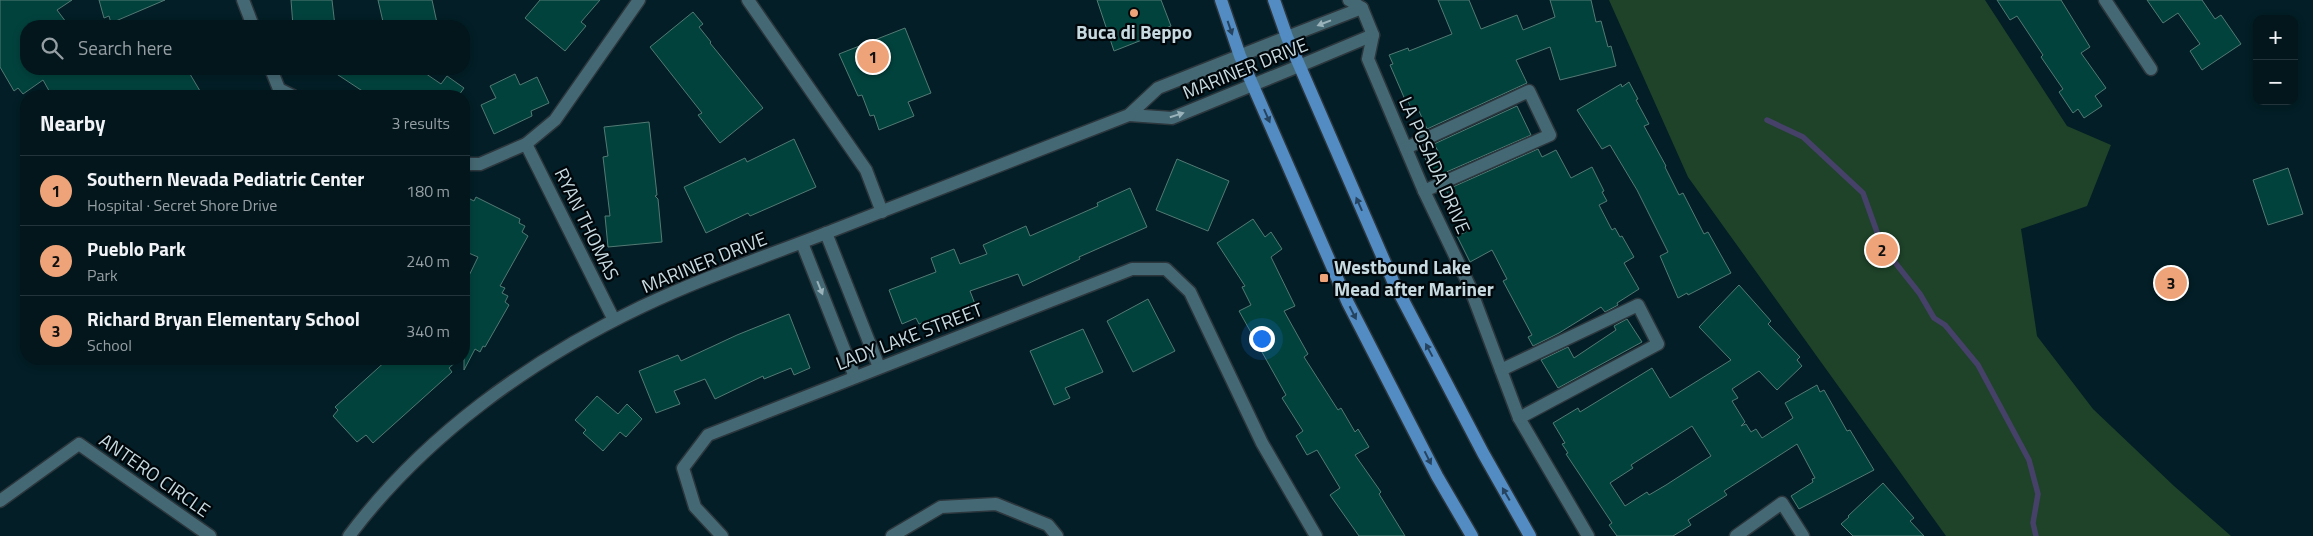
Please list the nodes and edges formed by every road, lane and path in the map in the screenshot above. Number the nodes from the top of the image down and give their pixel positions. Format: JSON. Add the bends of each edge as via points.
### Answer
{"nodes":[{"id":1,"x":242,"y":0,"type":"edge"},
{"id":2,"x":639,"y":0,"type":"edge"},
{"id":3,"x":748,"y":0,"type":"edge"},
{"id":4,"x":1222,"y":0,"type":"edge"},
{"id":5,"x":1274,"y":0,"type":"edge"},
{"id":6,"x":1349,"y":0,"type":"edge"},
{"id":7,"x":2105,"y":0,"type":"edge"},
{"id":8,"x":1362,"y":8,"type":"junction"},
{"id":9,"x":250,"y":20,"type":"edge"},
{"id":10,"x":1373,"y":35,"type":"junction"},
{"id":11,"x":1287,"y":38,"type":"junction"},
{"id":12,"x":1240,"y":56,"type":"junction"},
{"id":13,"x":1299,"y":66,"type":"junction"},
{"id":14,"x":2151,"y":69,"type":"dead end"},
{"id":15,"x":273,"y":75,"type":"edge"},
{"id":16,"x":1253,"y":85,"type":"junction"},
{"id":17,"x":281,"y":90,"type":"edge"},
{"id":18,"x":1129,"y":115,"type":"junction"},
{"id":19,"x":526,"y":144,"type":"junction"},
{"id":20,"x":1406,"y":148,"type":"junction"},
{"id":21,"x":470,"y":164,"type":"edge"},
{"id":22,"x":1424,"y":191,"type":"junction"},
{"id":23,"x":882,"y":212,"type":"junction"},
{"id":24,"x":826,"y":233,"type":"junction"},
{"id":25,"x":802,"y":243,"type":"junction"},
{"id":26,"x":614,"y":320,"type":"junction"},
{"id":27,"x":880,"y":367,"type":"junction"},
{"id":28,"x":1501,"y":370,"type":"junction"},
{"id":29,"x":856,"y":377,"type":"junction"},
{"id":30,"x":1519,"y":418,"type":"junction"},
{"id":31,"x":0,"y":501,"type":"edge"},
{"id":32,"x":210,"y":536,"type":"edge"},
{"id":33,"x":349,"y":536,"type":"edge"},
{"id":34,"x":722,"y":536,"type":"edge"},
{"id":35,"x":892,"y":536,"type":"edge"},
{"id":36,"x":1057,"y":536,"type":"edge"},
{"id":37,"x":1316,"y":536,"type":"edge"},
{"id":38,"x":1472,"y":536,"type":"edge"},
{"id":39,"x":1530,"y":536,"type":"edge"},
{"id":40,"x":1588,"y":536,"type":"edge"},
{"id":41,"x":1736,"y":536,"type":"edge"},
{"id":42,"x":1803,"y":536,"type":"edge"}],
"edges":[{"from":1,"to":9,"type":"street"},
{"from":2,"to":19,"type":"street","via":[[556,120]]},
{"from":3,"to":23,"type":"street","via":[[866,170]]},
{"from":4,"to":12,"type":"main road","one_way":true},
{"from":5,"to":11,"type":"main road"},
{"from":6,"to":8,"type":"street"},
{"from":7,"to":14,"type":"street"},
{"from":8,"to":10,"type":"street"},
{"from":8,"to":11,"type":"street","name":"MARINER DRIVE","one_way":true},
{"from":10,"to":13,"type":"street","name":"MARINER DRIVE"},
{"from":10,"to":20,"type":"street","name":"LA POSADA DRIVE","via":[[1368,60]]},
{"from":11,"to":12,"type":"street","name":"MARINER DRIVE"},
{"from":11,"to":13,"type":"main road"},
{"from":12,"to":16,"type":"main road"},
{"from":12,"to":18,"type":"street","name":"MARINER DRIVE","via":[[1158,88]]},
{"from":13,"to":16,"type":"street","name":"MARINER DRIVE"},
{"from":39,"to":13,"type":"main road","one_way":true,"via":[[1393,281]]},
{"from":15,"to":17,"type":"street"},
{"from":18,"to":16,"type":"street","name":"MARINER DRIVE","one_way":true,"via":[[1172,118]]},
{"from":16,"to":38,"type":"main road","one_way":true,"via":[[1348,303],[1437,476]]},
{"from":18,"to":23,"type":"street","name":"MARINER DRIVE"},
{"from":19,"to":21,"type":"street","via":[[480,164]]},
{"from":19,"to":26,"type":"street","name":"RYAN THOMAS"},
{"from":20,"to":22,"type":"street","name":"LA POSADA DRIVE"},
{"from":20,"to":22,"type":"street","via":[[1529,92],[1550,135]]},
{"from":22,"to":28,"type":"street","name":"LA POSADA DRIVE","via":[[1469,285]]},
{"from":23,"to":24,"type":"street","name":"MARINER DRIVE"},
{"from":24,"to":25,"type":"street","name":"MARINER DRIVE"},
{"from":24,"to":27,"type":"street"},
{"from":25,"to":26,"type":"street","name":"MARINER DRIVE","via":[[690,286]]},
{"from":25,"to":29,"type":"street","one_way":true},
{"from":26,"to":33,"type":"street","name":"MARINER DRIVE","via":[[532,367],[475,410],[421,457]]},
{"from":27,"to":29,"type":"street","name":"LADY LAKE STREET"},
{"from":27,"to":37,"type":"street","name":"LADY LAKE STREET","via":[[1132,269],[1166,269],[1190,292],[1262,443]]},
{"from":28,"to":30,"type":"street","name":"LA POSADA DRIVE"},
{"from":28,"to":30,"type":"street","via":[[1638,304],[1658,344]]},
{"from":29,"to":34,"type":"street","name":"LADY LAKE STREET","via":[[708,435],[682,468],[695,507]]},
{"from":30,"to":40,"type":"street","name":"LA POSADA DRIVE"},
{"from":31,"to":32,"type":"street","name":"ANTERO CIRCLE","via":[[78,444]]},
{"from":35,"to":36,"type":"street","via":[[941,508],[996,504],[1048,525]]},
{"from":41,"to":42,"type":"street","via":[[1782,503]]}]}
